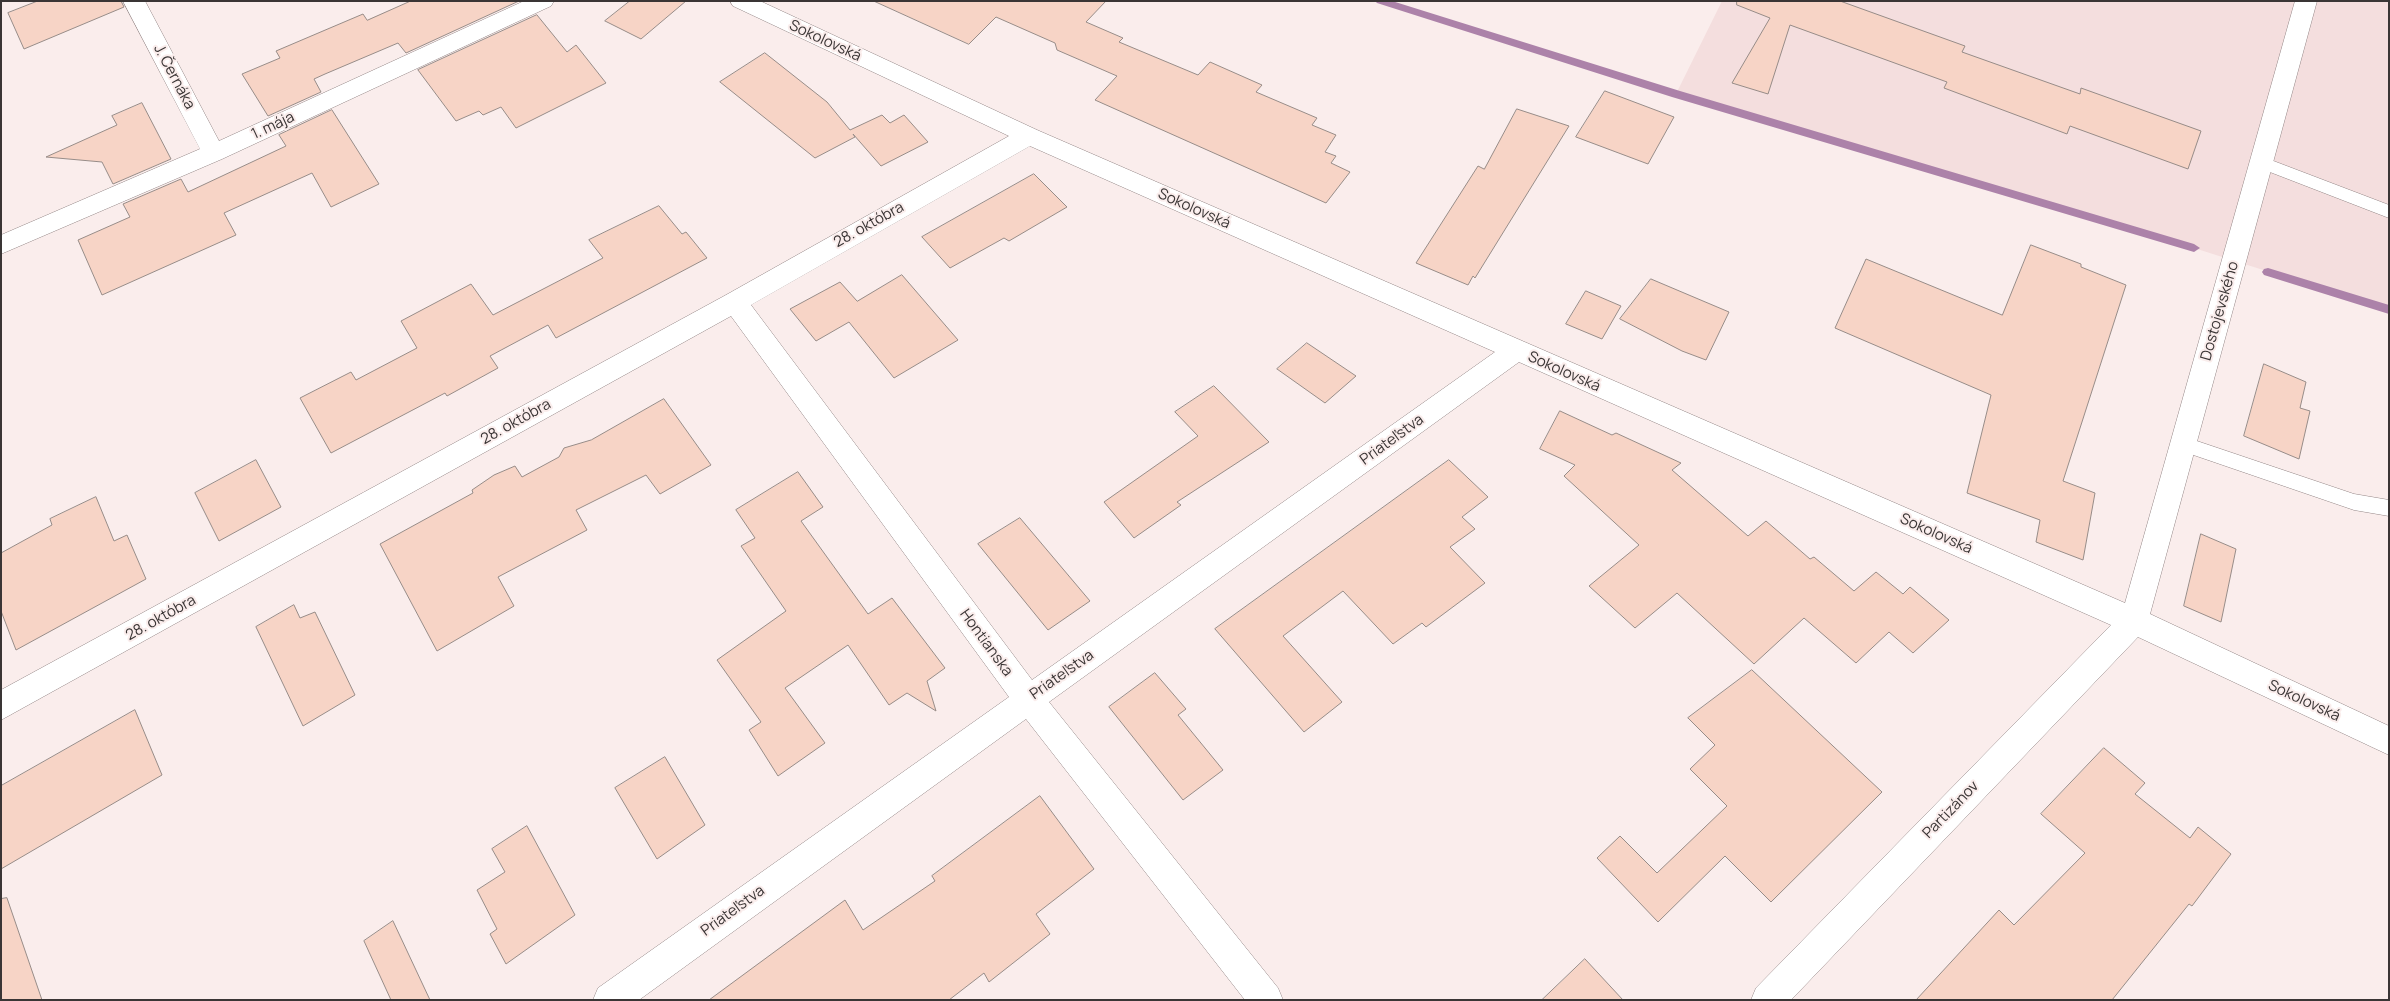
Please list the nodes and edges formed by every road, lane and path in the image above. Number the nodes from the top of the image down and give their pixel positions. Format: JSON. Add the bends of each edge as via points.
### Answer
{"nodes":[{"id":1,"x":134,"y":1,"type":"edge"},
{"id":2,"x":543,"y":1,"type":"edge"},
{"id":3,"x":741,"y":1,"type":"edge"},
{"id":4,"x":2306,"y":1,"type":"edge"},
{"id":5,"x":1029,"y":136,"type":"junction"},
{"id":6,"x":214,"y":153,"type":"junction"},
{"id":7,"x":2263,"y":163,"type":"junction"},
{"id":8,"x":2389,"y":212,"type":"edge"},
{"id":9,"x":1,"y":245,"type":"edge"},
{"id":10,"x":734,"y":302,"type":"junction"},
{"id":11,"x":1515,"y":350,"type":"junction"},
{"id":12,"x":2182,"y":444,"type":"junction"},
{"id":13,"x":2389,"y":508,"type":"edge"},
{"id":14,"x":2134,"y":621,"type":"junction"},
{"id":15,"x":1028,"y":699,"type":"junction"},
{"id":16,"x":1,"y":706,"type":"edge"},
{"id":17,"x":2389,"y":741,"type":"edge"},
{"id":18,"x":610,"y":1000,"type":"edge"},
{"id":19,"x":1266,"y":1000,"type":"edge"},
{"id":20,"x":1768,"y":1000,"type":"edge"}],
"edges":[{"from":1,"to":6,"type":"street","name":"J. Černáka"},
{"from":2,"to":6,"type":"street","name":"1. mája"},
{"from":3,"to":5,"type":"street","name":"Sokolovská"},
{"from":4,"to":7,"type":"street","name":"Dostojevského"},
{"from":5,"to":10,"type":"street","name":"28. októbra"},
{"from":5,"to":11,"type":"street","name":"Sokolovská"},
{"from":6,"to":9,"type":"street","name":"1. mája"},
{"from":7,"to":8,"type":"lane"},
{"from":7,"to":12,"type":"street","name":"Dostojevského"},
{"from":10,"to":15,"type":"street","name":"Hontianska"},
{"from":10,"to":16,"type":"street","name":"28. októbra"},
{"from":11,"to":14,"type":"street","name":"Sokolovská"},
{"from":11,"to":15,"type":"street","name":"Priateľstva"},
{"from":12,"to":13,"type":"lane","via":[[2354,502]]},
{"from":12,"to":14,"type":"street","name":"Dostojevského"},
{"from":14,"to":17,"type":"street","name":"Sokolovská"},
{"from":14,"to":20,"type":"street","name":"Partizánov"},
{"from":15,"to":18,"type":"street","name":"Priateľstva"},
{"from":15,"to":19,"type":"street","name":"Hontianska"}]}
